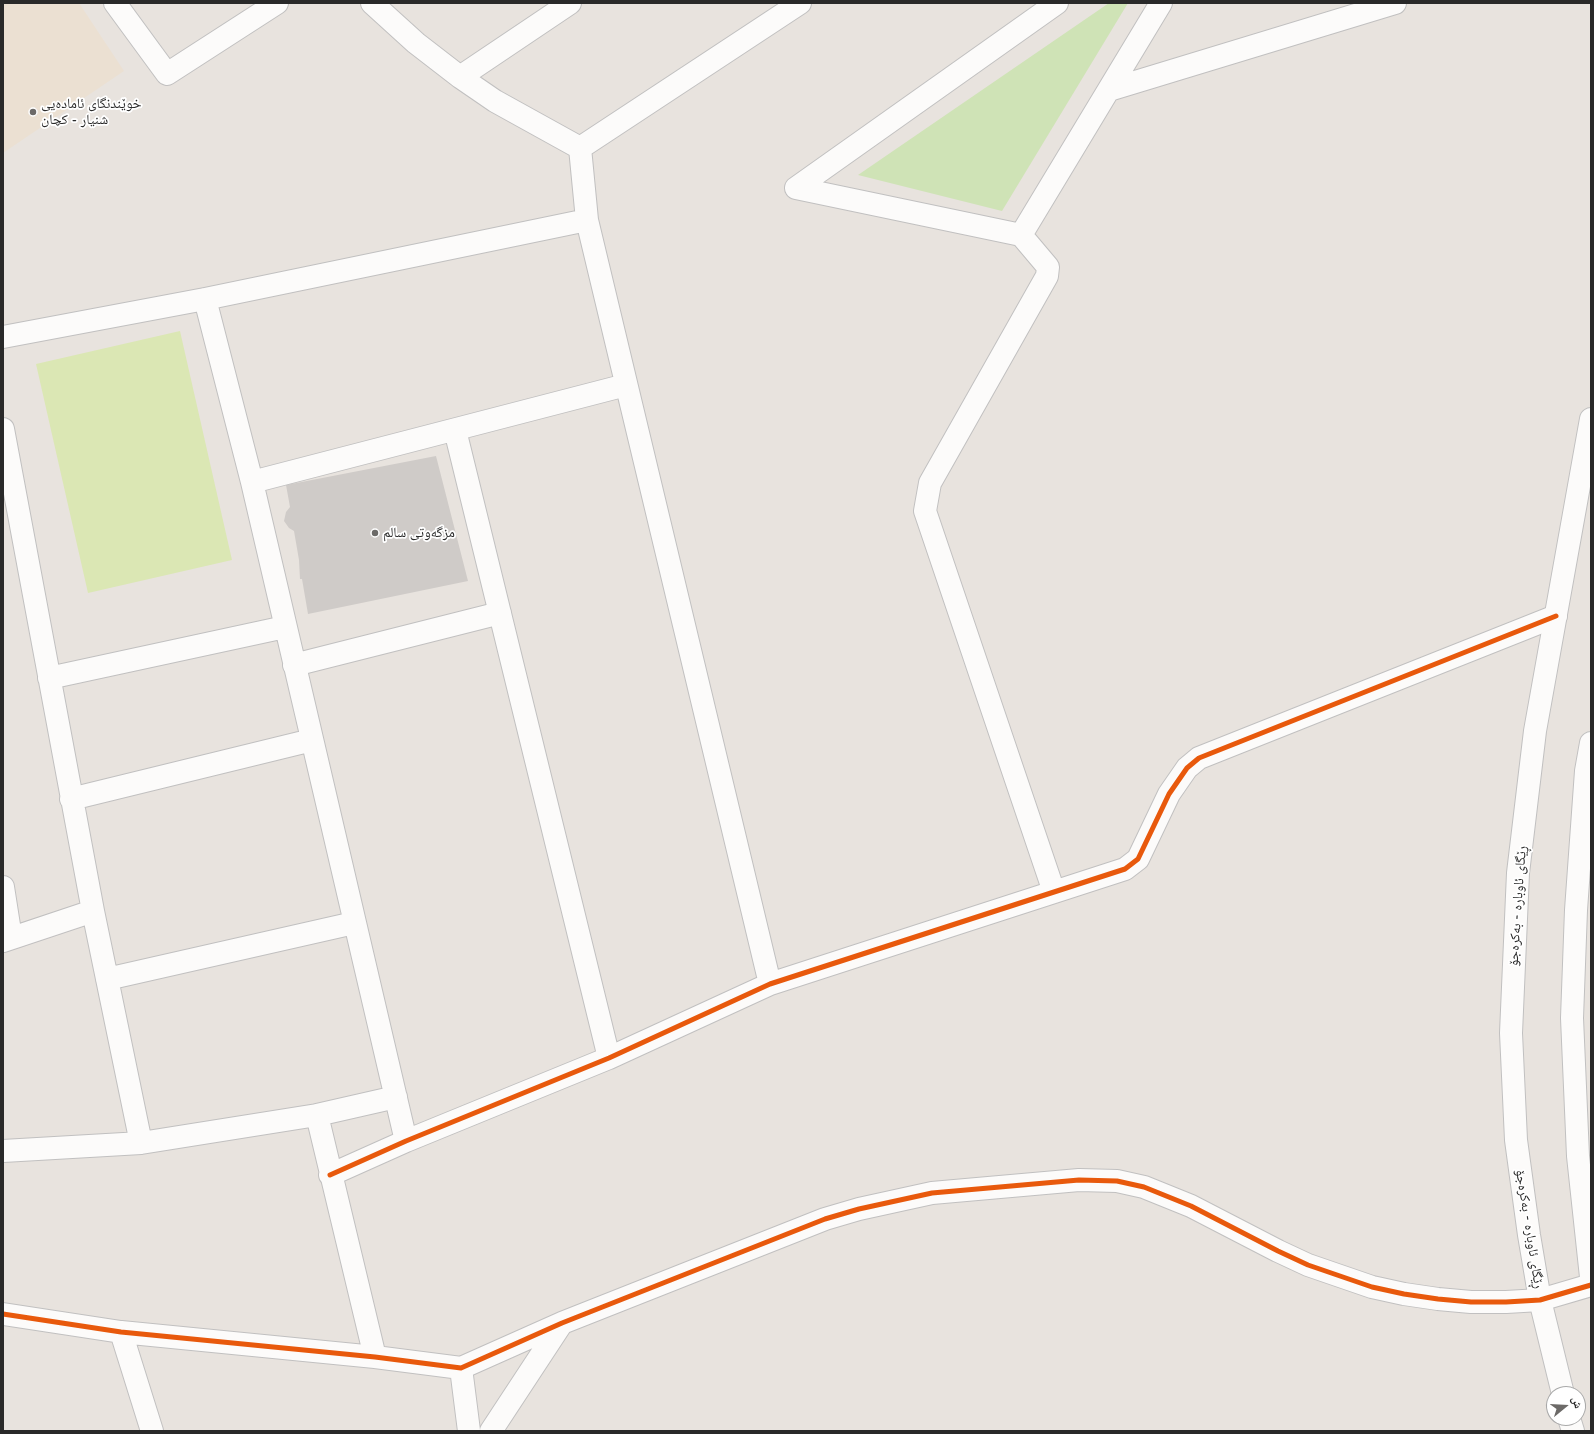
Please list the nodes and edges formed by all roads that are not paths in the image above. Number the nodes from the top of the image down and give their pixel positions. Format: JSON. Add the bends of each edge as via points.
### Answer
{"nodes":[{"id":1,"x":115,"y":3,"type":"edge"},
{"id":2,"x":277,"y":3,"type":"edge"},
{"id":3,"x":372,"y":3,"type":"edge"},
{"id":4,"x":570,"y":3,"type":"edge"},
{"id":5,"x":800,"y":3,"type":"edge"},
{"id":6,"x":1057,"y":3,"type":"edge"},
{"id":7,"x":1161,"y":3,"type":"edge"},
{"id":8,"x":1394,"y":3,"type":"edge"},
{"id":9,"x":460,"y":77,"type":"junction"},
{"id":10,"x":1109,"y":90,"type":"junction"},
{"id":11,"x":580,"y":148,"type":"junction"},
{"id":12,"x":587,"y":220,"type":"junction"},
{"id":13,"x":1020,"y":235,"type":"junction"},
{"id":14,"x":205,"y":299,"type":"junction"},
{"id":15,"x":3,"y":337,"type":"edge"},
{"id":16,"x":626,"y":385,"type":"junction"},
{"id":17,"x":1591,"y":419,"type":"edge"},
{"id":18,"x":3,"y":429,"type":"edge"},
{"id":19,"x":455,"y":430,"type":"junction"},
{"id":20,"x":252,"y":482,"type":"junction"},
{"id":21,"x":500,"y":613,"type":"junction"},
{"id":22,"x":1556,"y":616,"type":"junction"},
{"id":23,"x":285,"y":626,"type":"junction"},
{"id":24,"x":294,"y":664,"type":"junction"},
{"id":25,"x":49,"y":678,"type":"junction"},
{"id":26,"x":312,"y":740,"type":"junction"},
{"id":27,"x":1591,"y":743,"type":"edge"},
{"id":28,"x":71,"y":799,"type":"junction"},
{"id":29,"x":3,"y":887,"type":"edge"},
{"id":30,"x":1054,"y":892,"type":"junction"},
{"id":31,"x":92,"y":911,"type":"junction"},
{"id":32,"x":354,"y":924,"type":"junction"},
{"id":33,"x":7,"y":940,"type":"edge"},
{"id":34,"x":107,"y":979,"type":"junction"},
{"id":35,"x":770,"y":984,"type":"junction"},
{"id":36,"x":609,"y":1058,"type":"junction"},
{"id":37,"x":396,"y":1097,"type":"junction"},
{"id":38,"x":317,"y":1115,"type":"junction"},
{"id":39,"x":406,"y":1142,"type":"junction"},
{"id":40,"x":141,"y":1143,"type":"junction"},
{"id":41,"x":3,"y":1151,"type":"edge"},
{"id":42,"x":330,"y":1174,"type":"junction"},
{"id":43,"x":1591,"y":1277,"type":"edge"},
{"id":44,"x":1591,"y":1286,"type":"edge"},
{"id":45,"x":1540,"y":1300,"type":"junction"},
{"id":46,"x":3,"y":1314,"type":"edge"},
{"id":47,"x":562,"y":1323,"type":"junction"},
{"id":48,"x":122,"y":1332,"type":"junction"},
{"id":49,"x":375,"y":1357,"type":"junction"},
{"id":50,"x":461,"y":1368,"type":"junction"},
{"id":51,"x":1561,"y":1386,"type":"edge"},
{"id":52,"x":152,"y":1431,"type":"edge"},
{"id":53,"x":469,"y":1431,"type":"edge"},
{"id":54,"x":491,"y":1431,"type":"edge"}],
"edges":[{"from":1,"to":2,"type":"street","via":[[167,74]]},
{"from":3,"to":9,"type":"street","via":[[416,43]]},
{"from":4,"to":9,"type":"street"},
{"from":5,"to":11,"type":"street"},
{"from":6,"to":13,"type":"street","via":[[796,188]]},
{"from":7,"to":10,"type":"street"},
{"from":8,"to":10,"type":"street"},
{"from":9,"to":11,"type":"street","via":[[496,101]]},
{"from":10,"to":13,"type":"street"},
{"from":11,"to":12,"type":"street"},
{"from":12,"to":14,"type":"street"},
{"from":12,"to":16,"type":"street"},
{"from":13,"to":30,"type":"street","via":[[1048,266],[1047,276],[930,483],[925,511]]},
{"from":14,"to":15,"type":"street"},
{"from":14,"to":20,"type":"street"},
{"from":16,"to":19,"type":"street"},
{"from":16,"to":35,"type":"street"},
{"from":17,"to":22,"type":"street","name":"ڕێگای ئاوبارە - بەکرەجۆ"},
{"from":18,"to":25,"type":"street"},
{"from":19,"to":20,"type":"street"},
{"from":19,"to":21,"type":"street"},
{"from":20,"to":23,"type":"street"},
{"from":21,"to":24,"type":"street"},
{"from":21,"to":36,"type":"street"},
{"from":22,"to":30,"type":"street","via":[[1199,758],[1187,768],[1169,794],[1138,859],[1125,869]]},
{"from":22,"to":45,"type":"street","name":"ڕێگای ئاوبارە - بەکرەجۆ","via":[[1535,731],[1518,873],[1511,1033],[1516,1140]]},
{"from":23,"to":24,"type":"street"},
{"from":23,"to":25,"type":"street"},
{"from":24,"to":26,"type":"street"},
{"from":25,"to":28,"type":"street"},
{"from":26,"to":28,"type":"street"},
{"from":26,"to":32,"type":"street"},
{"from":27,"to":43,"type":"street","via":[[1585,779],[1572,1018],[1578,1156]]},
{"from":28,"to":31,"type":"street"},
{"from":29,"to":33,"type":"street"},
{"from":30,"to":35,"type":"street"},
{"from":31,"to":33,"type":"street"},
{"from":31,"to":34,"type":"street"},
{"from":32,"to":34,"type":"street"},
{"from":32,"to":37,"type":"street"},
{"from":34,"to":40,"type":"street"},
{"from":35,"to":36,"type":"street"},
{"from":36,"to":39,"type":"street"},
{"from":37,"to":38,"type":"street"},
{"from":37,"to":39,"type":"street"},
{"from":38,"to":40,"type":"street"},
{"from":38,"to":42,"type":"street"},
{"from":39,"to":42,"type":"street"},
{"from":40,"to":41,"type":"street"},
{"from":42,"to":49,"type":"street"},
{"from":44,"to":45,"type":"street"},
{"from":45,"to":47,"type":"street","via":[[1471,1302],[1431,1298],[1372,1287],[1308,1265],[1166,1195],[1117,1181],[1079,1180],[932,1193],[859,1209],[767,1241]]},
{"from":45,"to":51,"type":"street","name":"ڕێگای ئاوبارە - بەکرەجۆ"},
{"from":46,"to":48,"type":"street"},
{"from":47,"to":50,"type":"street"},
{"from":47,"to":54,"type":"street"},
{"from":48,"to":49,"type":"street"},
{"from":48,"to":52,"type":"street"},
{"from":49,"to":50,"type":"street"},
{"from":50,"to":53,"type":"street"}]}
